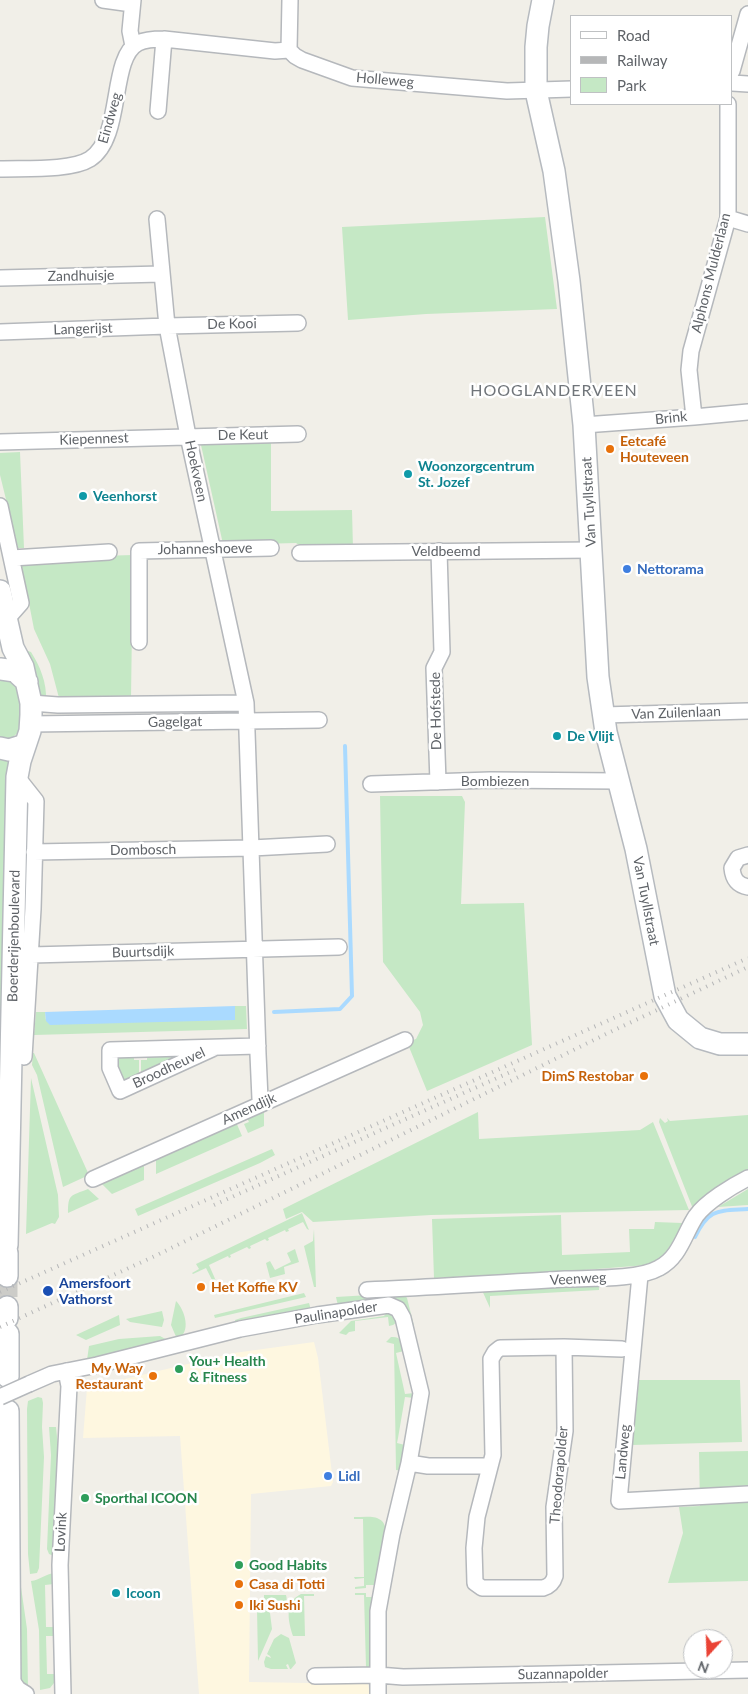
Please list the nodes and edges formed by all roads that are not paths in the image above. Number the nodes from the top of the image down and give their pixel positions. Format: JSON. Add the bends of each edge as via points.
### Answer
{"nodes":[{"id":1,"x":103,"y":0,"type":"edge"},
{"id":2,"x":290,"y":0,"type":"edge"},
{"id":3,"x":543,"y":0,"type":"edge"},
{"id":4,"x":132,"y":2,"type":"edge"},
{"id":5,"x":748,"y":14,"type":"edge"},
{"id":6,"x":164,"y":39,"type":"junction"},
{"id":7,"x":133,"y":46,"type":"junction"},
{"id":8,"x":289,"y":50,"type":"junction"},
{"id":9,"x":733,"y":67,"type":"edge"},
{"id":10,"x":733,"y":83,"type":"edge"},
{"id":11,"x":748,"y":84,"type":"edge"},
{"id":12,"x":570,"y":89,"type":"edge"},
{"id":13,"x":536,"y":91,"type":"junction"},
{"id":14,"x":728,"y":105,"type":"edge"},
{"id":15,"x":158,"y":111,"type":"dead end"},
{"id":16,"x":0,"y":170,"type":"edge"},
{"id":17,"x":728,"y":218,"type":"junction"},
{"id":18,"x":157,"y":219,"type":"dead end"},
{"id":19,"x":748,"y":224,"type":"edge"},
{"id":20,"x":161,"y":274,"type":"junction"},
{"id":21,"x":0,"y":278,"type":"edge"},
{"id":22,"x":298,"y":323,"type":"dead end"},
{"id":23,"x":167,"y":326,"type":"junction"},
{"id":24,"x":0,"y":332,"type":"edge"},
{"id":25,"x":691,"y":351,"type":"joint"},
{"id":26,"x":748,"y":412,"type":"edge"},
{"id":27,"x":694,"y":417,"type":"junction"},
{"id":28,"x":584,"y":425,"type":"junction"},
{"id":29,"x":298,"y":434,"type":"dead end"},
{"id":30,"x":188,"y":436,"type":"junction"},
{"id":31,"x":0,"y":442,"type":"edge"},
{"id":32,"x":0,"y":506,"type":"edge"},
{"id":33,"x":271,"y":548,"type":"dead end"},
{"id":34,"x":213,"y":549,"type":"junction"},
{"id":35,"x":592,"y":550,"type":"junction"},
{"id":36,"x":439,"y":551,"type":"junction"},
{"id":37,"x":109,"y":552,"type":"dead end"},
{"id":38,"x":300,"y":553,"type":"dead end"},
{"id":39,"x":12,"y":558,"type":"junction"},
{"id":40,"x":0,"y":591,"type":"edge"},
{"id":41,"x":6,"y":620,"type":"junction"},
{"id":42,"x":139,"y":642,"type":"dead end"},
{"id":43,"x":0,"y":669,"type":"edge"},
{"id":44,"x":27,"y":682,"type":"junction"},
{"id":45,"x":246,"y":702,"type":"junction"},
{"id":46,"x":40,"y":704,"type":"junction"},
{"id":47,"x":748,"y":711,"type":"edge"},
{"id":48,"x":603,"y":715,"type":"junction"},
{"id":49,"x":319,"y":720,"type":"dead end"},
{"id":50,"x":248,"y":721,"type":"junction"},
{"id":51,"x":31,"y":724,"type":"junction"},
{"id":52,"x":25,"y":745,"type":"junction"},
{"id":53,"x":0,"y":748,"type":"edge"},
{"id":54,"x":17,"y":777,"type":"junction"},
{"id":55,"x":618,"y":781,"type":"junction"},
{"id":56,"x":438,"y":782,"type":"junction"},
{"id":57,"x":371,"y":784,"type":"dead end"},
{"id":58,"x":327,"y":844,"type":"dead end"},
{"id":59,"x":252,"y":848,"type":"junction"},
{"id":60,"x":34,"y":852,"type":"junction"},
{"id":61,"x":748,"y":855,"type":"edge"},
{"id":62,"x":748,"y":887,"type":"edge"},
{"id":63,"x":339,"y":947,"type":"dead end"},
{"id":64,"x":256,"y":948,"type":"junction"},
{"id":65,"x":31,"y":955,"type":"junction"},
{"id":66,"x":405,"y":1040,"type":"dead end"},
{"id":67,"x":748,"y":1044,"type":"edge"},
{"id":68,"x":258,"y":1046,"type":"junction"},
{"id":69,"x":214,"y":1048,"type":"junction"},
{"id":70,"x":24,"y":1057,"type":"dead end"},
{"id":71,"x":263,"y":1103,"type":"junction"},
{"id":72,"x":748,"y":1178,"type":"edge"},
{"id":73,"x":93,"y":1179,"type":"dead end"},
{"id":74,"x":640,"y":1275,"type":"junction"},
{"id":75,"x":7,"y":1276,"type":"tunnel mouth"},
{"id":76,"x":367,"y":1290,"type":"dead end"},
{"id":77,"x":7,"y":1320,"type":"tunnel mouth"},
{"id":78,"x":564,"y":1347,"type":"junction"},
{"id":79,"x":622,"y":1349,"type":"dead end"},
{"id":80,"x":66,"y":1372,"type":"junction"},
{"id":81,"x":8,"y":1377,"type":"dead end"},
{"id":82,"x":4,"y":1404,"type":"edge"},
{"id":83,"x":408,"y":1463,"type":"junction"},
{"id":84,"x":490,"y":1466,"type":"junction"},
{"id":85,"x":748,"y":1494,"type":"edge"},
{"id":86,"x":748,"y":1670,"type":"edge"},
{"id":87,"x":378,"y":1675,"type":"junction"},
{"id":88,"x":315,"y":1676,"type":"dead end"},
{"id":89,"x":10,"y":1686,"type":"edge"},
{"id":90,"x":26,"y":1694,"type":"edge"},
{"id":91,"x":62,"y":1694,"type":"edge"},
{"id":92,"x":378,"y":1694,"type":"edge"}],
"edges":[{"from":1,"to":4,"type":"street"},
{"from":2,"to":8,"type":"street"},
{"from":3,"to":13,"type":"street","name":"Van Tuyllstraat","via":[[536,47]]},
{"from":4,"to":7,"type":"street","via":[[130,31]]},
{"from":5,"to":9,"type":"street"},
{"from":6,"to":7,"type":"street","via":[[146,40]]},
{"from":6,"to":8,"type":"street"},
{"from":6,"to":15,"type":"street"},
{"from":7,"to":16,"type":"street","name":"Eindweg","via":[[123,66],[106,139],[97,153],[69,166]]},
{"from":8,"to":13,"type":"street","name":"Holleweg","via":[[302,60],[352,78]]},
{"from":10,"to":11,"type":"street"},
{"from":12,"to":13,"type":"street","name":"Holleweg"},
{"from":13,"to":28,"type":"street","name":"Van Tuyllstraat","via":[[554,170]]},
{"from":14,"to":17,"type":"street","name":"Alphons Mulderlaan"},
{"from":17,"to":19,"type":"street"},
{"from":17,"to":25,"type":"street","name":"Alphons Mulderlaan"},
{"from":18,"to":20,"type":"street","name":"Hoekveen"},
{"from":20,"to":21,"type":"street","name":"Zandhuisje"},
{"from":20,"to":23,"type":"street","name":"Hoekveen"},
{"from":22,"to":23,"type":"street","name":"De Kooi"},
{"from":23,"to":24,"type":"street","name":"Langerijst"},
{"from":23,"to":30,"type":"street","name":"Hoekveen"},
{"from":25,"to":27,"type":"street","name":"Brink","via":[[689,370]]},
{"from":26,"to":27,"type":"street"},
{"from":27,"to":28,"type":"street","name":"Brink"},
{"from":28,"to":35,"type":"street","name":"Van Tuyllstraat"},
{"from":29,"to":30,"type":"street","name":"De Keut"},
{"from":30,"to":31,"type":"street","name":"Kiepennest"},
{"from":30,"to":34,"type":"street","name":"Hoekveen"},
{"from":32,"to":39,"type":"street"},
{"from":33,"to":34,"type":"street","name":"Johanneshoeve"},
{"from":34,"to":42,"type":"street","name":"Johanneshoeve","via":[[140,551]]},
{"from":34,"to":45,"type":"street","name":"Hoekveen"},
{"from":35,"to":36,"type":"street","name":"Veldbeemd"},
{"from":35,"to":48,"type":"street","name":"Van Tuyllstraat"},
{"from":36,"to":38,"type":"street","name":"Veldbeemd"},
{"from":36,"to":56,"type":"street","name":"De Hofstede","via":[[442,652],[434,668]]},
{"from":37,"to":39,"type":"street"},
{"from":39,"to":41,"type":"street","via":[[21,603]]},
{"from":40,"to":41,"type":"street","name":"Boerderijenboulevard"},
{"from":41,"to":44,"type":"street","name":"Boerderijenboulevard"},
{"from":43,"to":44,"type":"street","via":[[15,671]]},
{"from":44,"to":46,"type":"street","name":"Boerderijenboulevard"},
{"from":45,"to":46,"type":"street","name":"Gagelgat"},
{"from":45,"to":50,"type":"street","name":"Hoekveen"},
{"from":46,"to":51,"type":"street","name":"Boerderijenboulevard"},
{"from":47,"to":48,"type":"street","name":"Van Zuilenlaan"},
{"from":48,"to":55,"type":"street","name":"Van Tuyllstraat"},
{"from":49,"to":50,"type":"street","name":"Gagelgat"},
{"from":50,"to":51,"type":"street","name":"Gagelgat"},
{"from":50,"to":59,"type":"street"},
{"from":51,"to":52,"type":"street","name":"Boerderijenboulevard"},
{"from":52,"to":53,"type":"street","via":[[9,750]]},
{"from":52,"to":54,"type":"street","name":"Boerderijenboulevard"},
{"from":54,"to":60,"type":"street","name":"Boerderijenboulevard","via":[[36,801]]},
{"from":54,"to":75,"type":"street","name":"Boerderijenboulevard"},
{"from":55,"to":56,"type":"street","name":"Bombiezen"},
{"from":55,"to":67,"type":"street","name":"Van Tuyllstraat","via":[[634,841],[660,981],[667,1000],[678,1020],[700,1038],[720,1044]]},
{"from":56,"to":57,"type":"street","name":"Bombiezen"},
{"from":58,"to":59,"type":"street"},
{"from":59,"to":60,"type":"street","name":"Dombosch"},
{"from":59,"to":64,"type":"street"},
{"from":60,"to":65,"type":"street","name":"Boerderijenboulevard"},
{"from":61,"to":62,"type":"street","via":[[738,858],[732,868],[735,880]]},
{"from":63,"to":64,"type":"street"},
{"from":64,"to":65,"type":"street","name":"Buurtsdijk"},
{"from":64,"to":68,"type":"street"},
{"from":65,"to":70,"type":"street","name":"Boerderijenboulevard"},
{"from":66,"to":71,"type":"street","name":"Amendijk"},
{"from":68,"to":69,"type":"street","name":"Broodheuvel"},
{"from":68,"to":71,"type":"street","via":[[260,1099]]},
{"from":69,"to":69,"type":"street","name":"Broodheuvel","via":[[110,1050],[110,1068],[120,1091]]},
{"from":71,"to":73,"type":"street","name":"Amendijk"},
{"from":72,"to":74,"type":"street","name":"Veenweg","via":[[701,1211],[668,1262]]},
{"from":74,"to":76,"type":"street","name":"Veenweg"},
{"from":74,"to":85,"type":"street","name":"Landweg","via":[[619,1501]]},
{"from":77,"to":81,"type":"street"},
{"from":78,"to":79,"type":"street","name":"Theodorapolder"},
{"from":78,"to":84,"type":"street","name":"Theodorapolder","via":[[500,1348],[493,1355],[493,1455]]},
{"from":78,"to":84,"type":"street","name":"Theodorapolder","via":[[565,1431],[554,1506],[555,1576],[546,1587],[486,1589],[475,1583],[477,1517]]},
{"from":80,"to":82,"type":"street","bridge":true,"via":[[29,1384]]},
{"from":80,"to":83,"type":"street","name":"Paulinapolder","via":[[240,1329],[389,1305],[398,1309],[403,1318],[421,1390]]},
{"from":80,"to":91,"type":"street","name":"Lovink","via":[[69,1386],[60,1565]]},
{"from":82,"to":89,"type":"street"},
{"from":83,"to":84,"type":"street"},
{"from":83,"to":87,"type":"street","name":"Paulinapolder","via":[[389,1513],[378,1611]]},
{"from":86,"to":87,"type":"street","name":"Suzannapolder"},
{"from":87,"to":88,"type":"street","name":"Suzannapolder"},
{"from":87,"to":92,"type":"street","name":"Paulinapolder"},
{"from":89,"to":90,"type":"street"}]}
